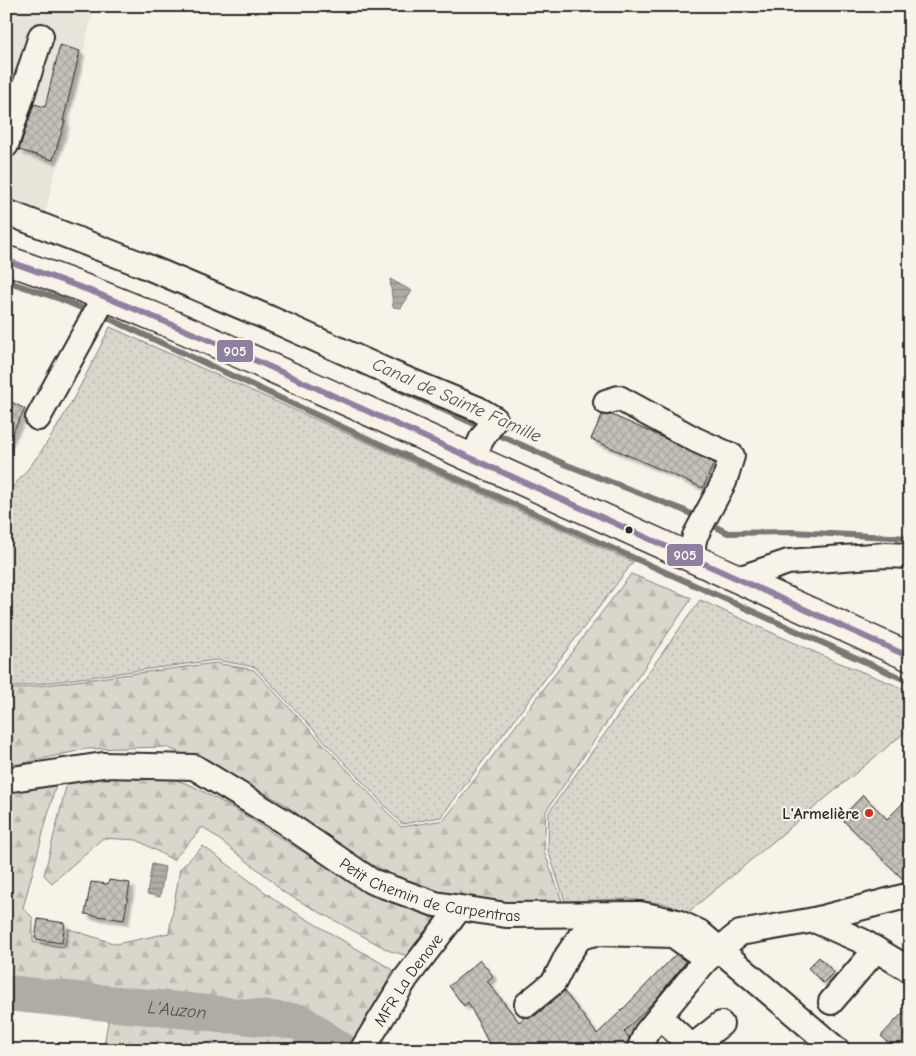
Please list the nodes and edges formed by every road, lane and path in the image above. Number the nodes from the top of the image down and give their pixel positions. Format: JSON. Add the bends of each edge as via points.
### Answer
{"nodes":[{"id":1,"x":41,"y":36,"type":"dead end"},
{"id":2,"x":6,"y":144,"type":"edge"},
{"id":3,"x":6,"y":212,"type":"edge"},
{"id":4,"x":6,"y":260,"type":"edge"},
{"id":5,"x":105,"y":296,"type":"junction"},
{"id":6,"x":606,"y":402,"type":"dead end"},
{"id":7,"x":38,"y":418,"type":"dead end"},
{"id":8,"x":473,"y":458,"type":"junction"},
{"id":9,"x":910,"y":556,"type":"edge"},
{"id":10,"x":690,"y":558,"type":"junction"},
{"id":11,"x":738,"y":580,"type":"junction"},
{"id":12,"x":910,"y":657,"type":"edge"},
{"id":13,"x":6,"y":780,"type":"edge"},
{"id":14,"x":910,"y":895,"type":"edge"},
{"id":15,"x":456,"y":913,"type":"dead end"},
{"id":16,"x":819,"y":922,"type":"junction"},
{"id":17,"x":714,"y":954,"type":"junction"},
{"id":18,"x":868,"y":959,"type":"junction"},
{"id":19,"x":910,"y":970,"type":"edge"},
{"id":20,"x":910,"y":987,"type":"edge"},
{"id":21,"x":831,"y":1002,"type":"dead end"},
{"id":22,"x":526,"y":1004,"type":"dead end"},
{"id":23,"x":660,"y":1017,"type":"junction"},
{"id":24,"x":721,"y":1024,"type":"dead end"},
{"id":25,"x":692,"y":1048,"type":"edge"},
{"id":26,"x":362,"y":1050,"type":"edge"},
{"id":27,"x":639,"y":1050,"type":"edge"},
{"id":28,"x":837,"y":1050,"type":"edge"}],
"edges":[{"from":1,"to":2,"type":"street"},
{"from":3,"to":8,"type":"street","via":[[143,265],[478,408],[495,419]]},
{"from":4,"to":5,"type":"main road"},
{"from":5,"to":7,"type":"street"},
{"from":5,"to":8,"type":"main road"},
{"from":6,"to":10,"type":"street","via":[[619,398],[732,456],[724,482],[695,536]]},
{"from":8,"to":10,"type":"main road"},
{"from":9,"to":11,"type":"street","via":[[788,562]]},
{"from":10,"to":11,"type":"main road"},
{"from":11,"to":12,"type":"main road"},
{"from":13,"to":17,"type":"street","name":"Petit Chemin de Carpentras","via":[[102,765],[194,767],[371,881],[435,904],[506,915],[640,914],[677,922],[699,932]]},
{"from":14,"to":16,"type":"street"},
{"from":15,"to":26,"type":"street","name":"MFR La Denove","via":[[406,978]]},
{"from":16,"to":17,"type":"street","via":[[740,933]]},
{"from":16,"to":18,"type":"street"},
{"from":16,"to":19,"type":"street","via":[[862,941]]},
{"from":17,"to":22,"type":"street","via":[[673,935],[596,933],[580,937],[554,982]]},
{"from":17,"to":23,"type":"street"},
{"from":17,"to":28,"type":"street","name":"Petit Chemin de Carpentras"},
{"from":18,"to":20,"type":"street"},
{"from":18,"to":21,"type":"street"},
{"from":23,"to":25,"type":"street"},
{"from":23,"to":27,"type":"street","via":[[646,1033]]},
{"from":24,"to":25,"type":"street"}]}
